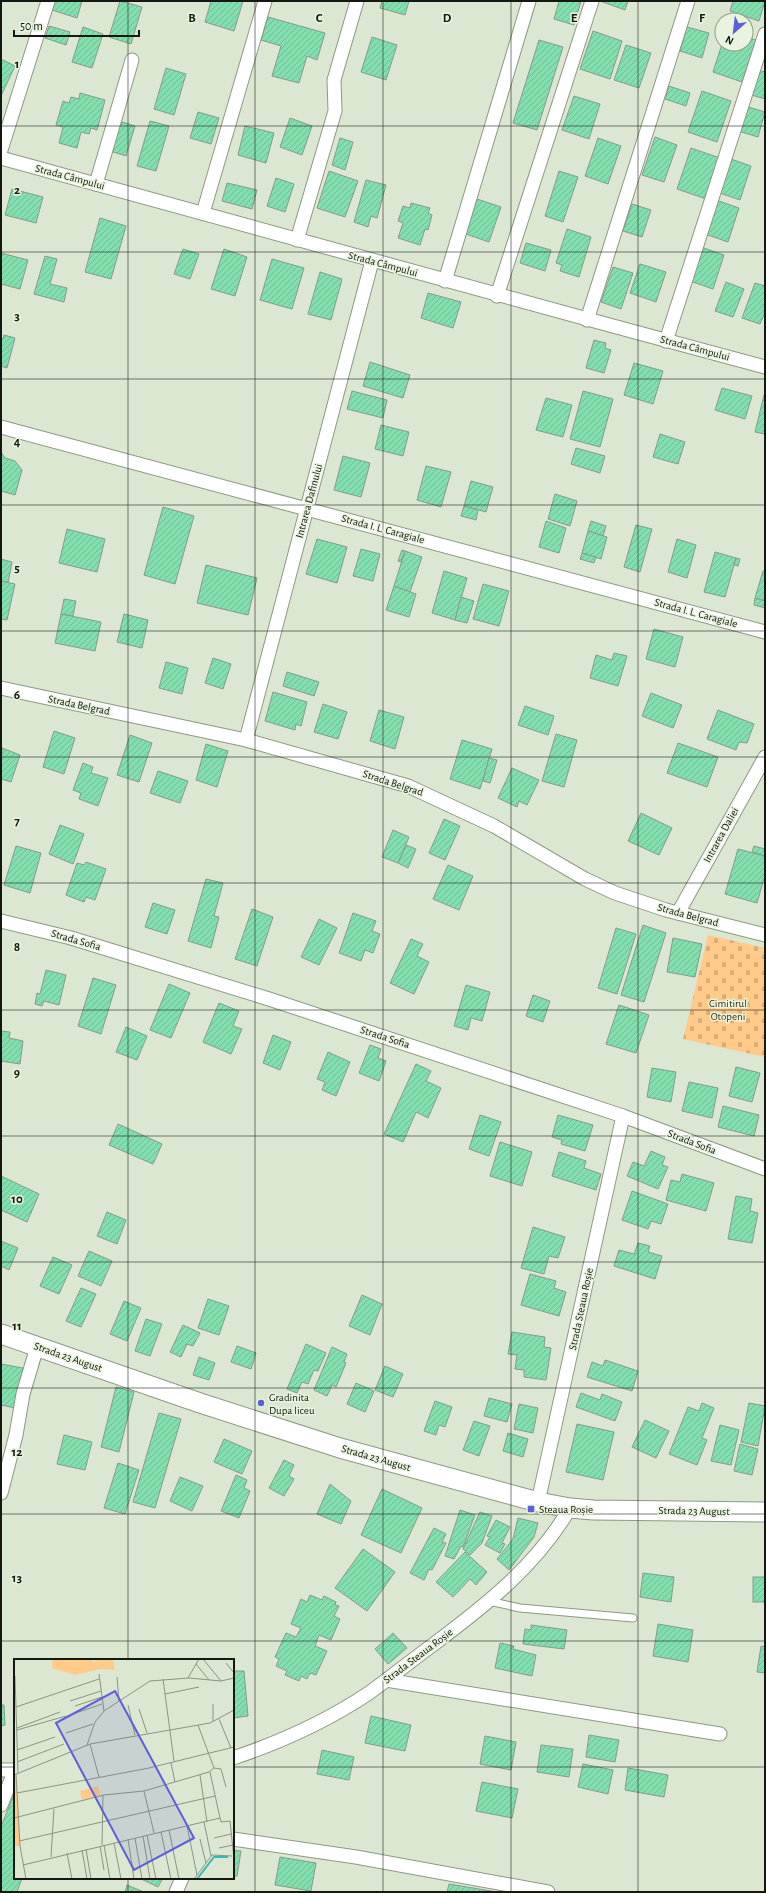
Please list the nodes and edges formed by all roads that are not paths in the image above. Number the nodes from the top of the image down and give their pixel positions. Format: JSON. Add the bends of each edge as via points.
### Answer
{"nodes":[{"id":1,"x":48,"y":1,"type":"edge"},
{"id":2,"x":265,"y":1,"type":"edge"},
{"id":3,"x":357,"y":1,"type":"edge"},
{"id":4,"x":529,"y":1,"type":"edge"},
{"id":5,"x":592,"y":1,"type":"edge"},
{"id":6,"x":688,"y":1,"type":"edge"},
{"id":7,"x":765,"y":34,"type":"edge"},
{"id":8,"x":132,"y":60,"type":"dead end"},
{"id":9,"x":1,"y":150,"type":"edge"},
{"id":10,"x":1,"y":158,"type":"edge"},
{"id":11,"x":96,"y":184,"type":"junction"},
{"id":12,"x":203,"y":213,"type":"junction"},
{"id":13,"x":297,"y":240,"type":"junction"},
{"id":14,"x":372,"y":262,"type":"junction"},
{"id":15,"x":445,"y":281,"type":"junction"},
{"id":16,"x":498,"y":296,"type":"junction"},
{"id":17,"x":587,"y":320,"type":"junction"},
{"id":18,"x":666,"y":340,"type":"junction"},
{"id":19,"x":765,"y":367,"type":"edge"},
{"id":20,"x":1,"y":427,"type":"edge"},
{"id":21,"x":307,"y":508,"type":"junction"},
{"id":22,"x":765,"y":632,"type":"edge"},
{"id":23,"x":1,"y":688,"type":"edge"},
{"id":24,"x":246,"y":740,"type":"junction"},
{"id":25,"x":765,"y":757,"type":"edge"},
{"id":26,"x":678,"y":913,"type":"junction"},
{"id":27,"x":1,"y":921,"type":"edge"},
{"id":28,"x":765,"y":935,"type":"edge"},
{"id":29,"x":623,"y":1116,"type":"junction"},
{"id":30,"x":765,"y":1169,"type":"edge"},
{"id":31,"x":1,"y":1334,"type":"edge"},
{"id":32,"x":37,"y":1347,"type":"junction"},
{"id":33,"x":1,"y":1493,"type":"edge"},
{"id":34,"x":538,"y":1502,"type":"junction"},
{"id":35,"x":570,"y":1508,"type":"junction"},
{"id":36,"x":765,"y":1512,"type":"edge"},
{"id":37,"x":490,"y":1601,"type":"junction"},
{"id":38,"x":633,"y":1618,"type":"dead end"},
{"id":39,"x":386,"y":1680,"type":"junction"},
{"id":40,"x":720,"y":1734,"type":"dead end"},
{"id":41,"x":234,"y":1758,"type":"edge"},
{"id":42,"x":1,"y":1770,"type":"edge"},
{"id":43,"x":14,"y":1770,"type":"edge"},
{"id":44,"x":14,"y":1772,"type":"edge"},
{"id":45,"x":1,"y":1805,"type":"edge"},
{"id":46,"x":234,"y":1839,"type":"edge"},
{"id":47,"x":182,"y":1879,"type":"edge"},
{"id":48,"x":176,"y":1892,"type":"edge"},
{"id":49,"x":548,"y":1892,"type":"edge"}],
"edges":[{"from":1,"to":9,"type":"street"},
{"from":2,"to":12,"type":"street"},
{"from":3,"to":13,"type":"street","via":[[334,80],[335,111]]},
{"from":4,"to":15,"type":"street"},
{"from":5,"to":16,"type":"street"},
{"from":6,"to":17,"type":"street"},
{"from":7,"to":18,"type":"street"},
{"from":8,"to":11,"type":"street"},
{"from":10,"to":11,"type":"street","name":"Strada Câmpului"},
{"from":11,"to":12,"type":"street","name":"Strada Câmpului"},
{"from":12,"to":13,"type":"street","name":"Strada Câmpului"},
{"from":13,"to":14,"type":"street","name":"Strada Câmpului"},
{"from":14,"to":15,"type":"street","name":"Strada Câmpului"},
{"from":14,"to":21,"type":"street","name":"Intrarea Dafinului"},
{"from":15,"to":16,"type":"street","name":"Strada Câmpului"},
{"from":16,"to":17,"type":"street","name":"Strada Câmpului"},
{"from":17,"to":18,"type":"street","name":"Strada Câmpului"},
{"from":18,"to":19,"type":"street","name":"Strada Câmpului"},
{"from":20,"to":21,"type":"street","name":"Strada I. L. Caragiale"},
{"from":21,"to":22,"type":"street","name":"Strada I. L. Caragiale"},
{"from":21,"to":24,"type":"street","name":"Intrarea Dafinului"},
{"from":23,"to":24,"type":"street","name":"Strada Belgrad"},
{"from":24,"to":26,"type":"street","name":"Strada Belgrad","via":[[408,786],[494,826],[615,893]]},
{"from":25,"to":26,"type":"street","name":"Intrarea Daliei"},
{"from":26,"to":28,"type":"street","name":"Strada Belgrad"},
{"from":27,"to":29,"type":"street","name":"Strada Sofia","via":[[71,938],[261,996]]},
{"from":29,"to":30,"type":"street","name":"Strada Sofia"},
{"from":29,"to":34,"type":"street","name":"Strada Steaua Roșie"},
{"from":31,"to":32,"type":"main road","name":"Strada 23 August"},
{"from":32,"to":33,"type":"street","via":[[23,1394],[16,1435]]},
{"from":32,"to":34,"type":"main road","name":"Strada 23 August","via":[[340,1448]]},
{"from":34,"to":35,"type":"main road","name":"Strada 23 August"},
{"from":35,"to":36,"type":"main road","name":"Strada 23 August"},
{"from":35,"to":37,"type":"street","name":"Strada Steaua Roșie","via":[[549,1539]]},
{"from":37,"to":38,"type":"lane","via":[[520,1608]]},
{"from":37,"to":39,"type":"street","name":"Strada Steaua Roșie"},
{"from":39,"to":40,"type":"street"},
{"from":39,"to":41,"type":"street","name":"Strada Steaua Roșie","via":[[342,1710],[290,1736]]},
{"from":42,"to":43,"type":"street"},
{"from":44,"to":45,"type":"street"},
{"from":46,"to":49,"type":"street","via":[[356,1857]]},
{"from":47,"to":48,"type":"street"}]}
